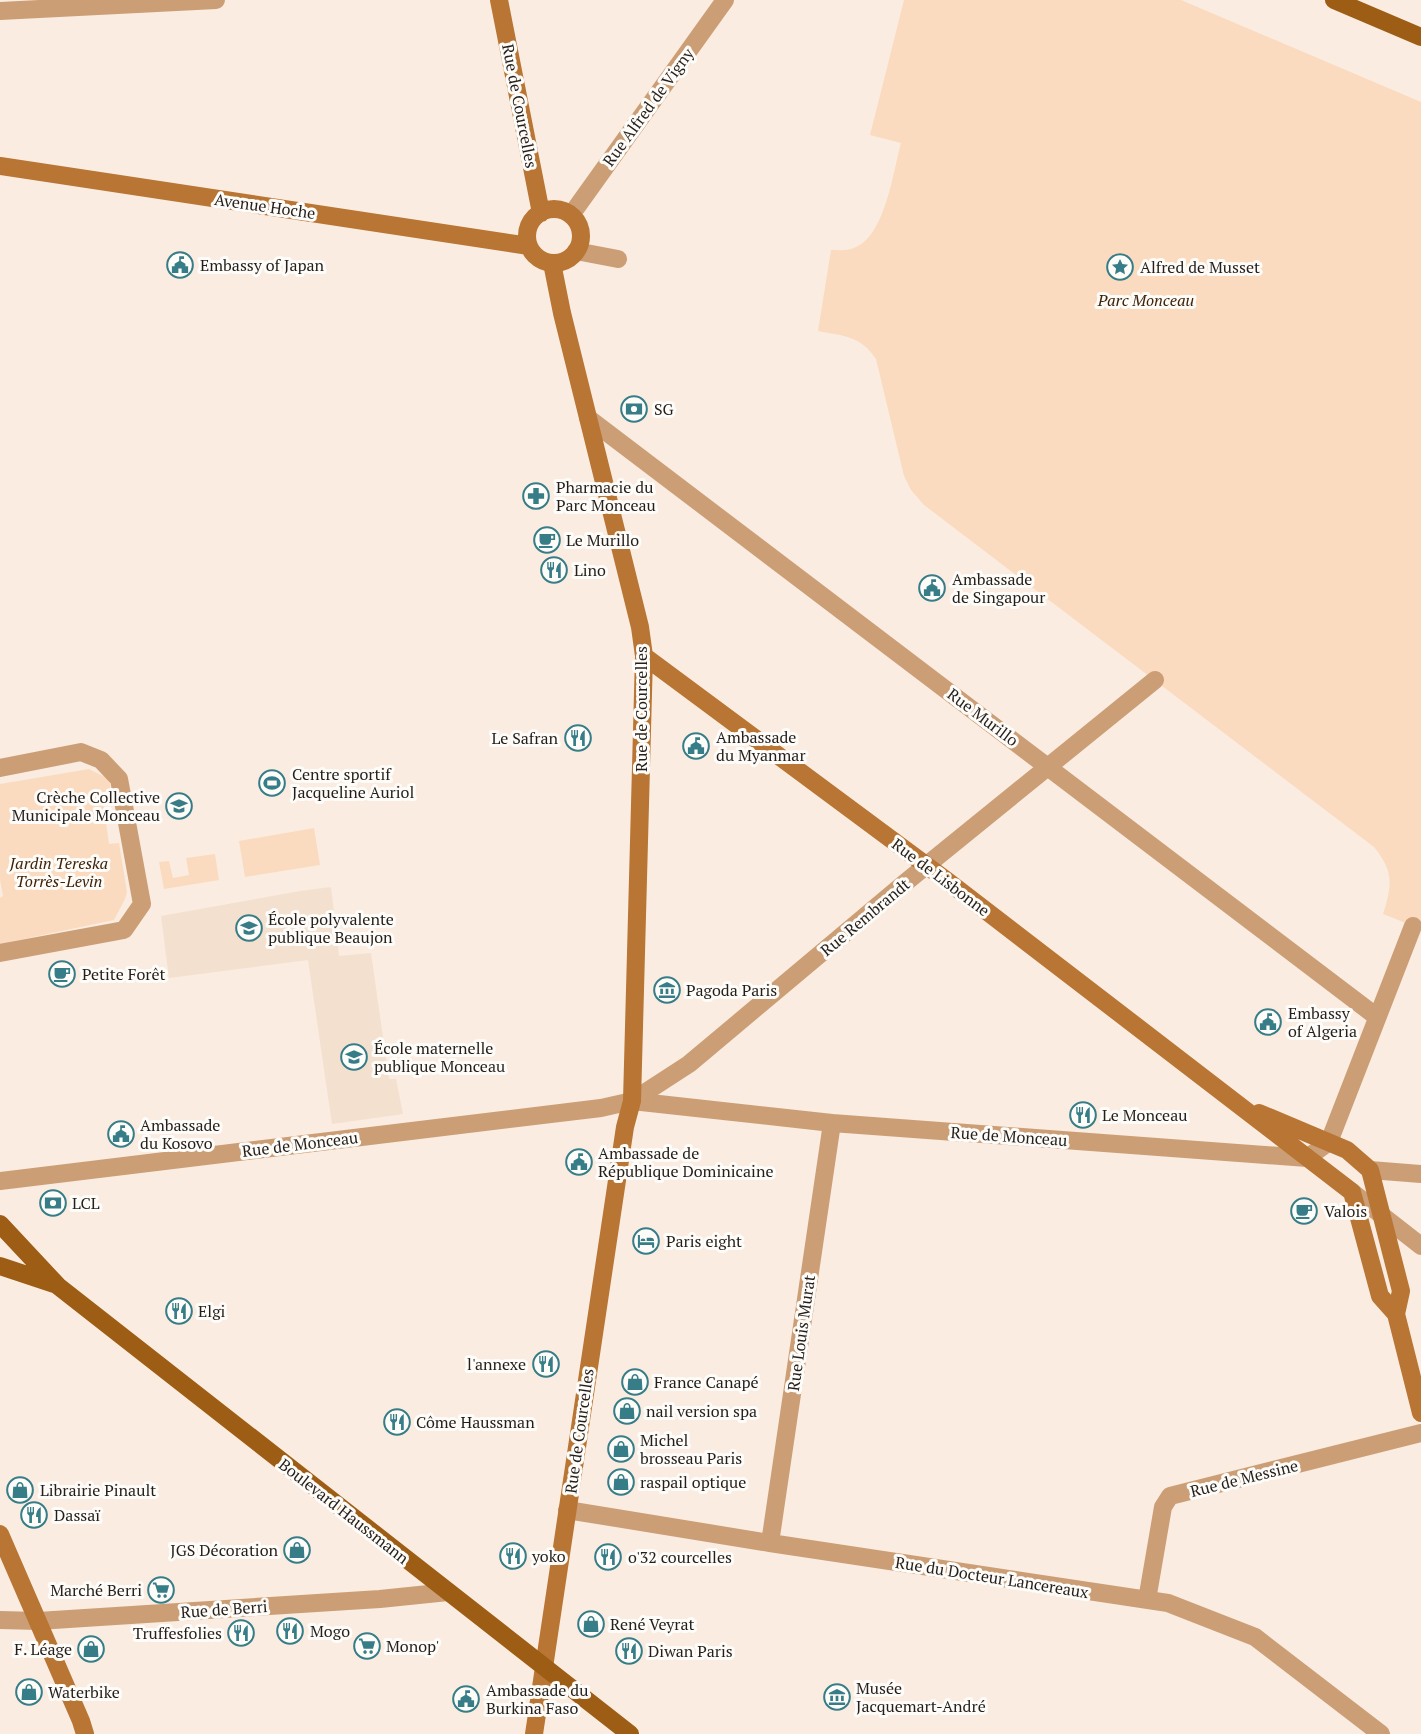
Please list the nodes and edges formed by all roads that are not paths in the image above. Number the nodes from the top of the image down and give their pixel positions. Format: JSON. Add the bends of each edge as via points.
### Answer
{"nodes":[{"id":1,"x":216,"y":0,"type":"edge"},
{"id":2,"x":499,"y":0,"type":"edge"},
{"id":3,"x":725,"y":0,"type":"edge"},
{"id":4,"x":1334,"y":0,"type":"edge"},
{"id":5,"x":0,"y":11,"type":"edge"},
{"id":6,"x":1421,"y":37,"type":"edge"},
{"id":7,"x":0,"y":166,"type":"edge"},
{"id":8,"x":540,"y":213,"type":"junction"},
{"id":9,"x":571,"y":215,"type":"junction"},
{"id":10,"x":529,"y":246,"type":"junction"},
{"id":11,"x":576,"y":250,"type":"junction"},
{"id":12,"x":618,"y":259,"type":"dead end"},
{"id":13,"x":552,"y":263,"type":"junction"},
{"id":14,"x":588,"y":418,"type":"junction"},
{"id":15,"x":644,"y":656,"type":"junction"},
{"id":16,"x":1155,"y":680,"type":"dead end"},
{"id":17,"x":1049,"y":767,"type":"junction"},
{"id":18,"x":0,"y":768,"type":"edge"},
{"id":19,"x":927,"y":866,"type":"junction"},
{"id":20,"x":1413,"y":926,"type":"dead end"},
{"id":21,"x":0,"y":953,"type":"edge"},
{"id":22,"x":1377,"y":1017,"type":"junction"},
{"id":23,"x":632,"y":1101,"type":"junction"},
{"id":24,"x":1235,"y":1103,"type":"junction"},
{"id":25,"x":832,"y":1123,"type":"junction"},
{"id":26,"x":1329,"y":1142,"type":"junction"},
{"id":27,"x":1307,"y":1158,"type":"junction"},
{"id":28,"x":1370,"y":1170,"type":"junction"},
{"id":29,"x":1421,"y":1174,"type":"edge"},
{"id":30,"x":0,"y":1181,"type":"edge"},
{"id":31,"x":1352,"y":1192,"type":"junction"},
{"id":32,"x":1382,"y":1215,"type":"junction"},
{"id":33,"x":0,"y":1224,"type":"edge"},
{"id":34,"x":1421,"y":1246,"type":"edge"},
{"id":35,"x":0,"y":1266,"type":"edge"},
{"id":36,"x":58,"y":1286,"type":"junction"},
{"id":37,"x":1396,"y":1314,"type":"junction"},
{"id":38,"x":1421,"y":1413,"type":"edge"},
{"id":39,"x":1421,"y":1433,"type":"edge"},
{"id":40,"x":567,"y":1510,"type":"junction"},
{"id":41,"x":0,"y":1534,"type":"edge"},
{"id":42,"x":770,"y":1543,"type":"junction"},
{"id":43,"x":448,"y":1592,"type":"junction"},
{"id":44,"x":1147,"y":1600,"type":"junction"},
{"id":45,"x":0,"y":1620,"type":"edge"},
{"id":46,"x":38,"y":1621,"type":"junction"},
{"id":47,"x":544,"y":1666,"type":"junction"},
{"id":48,"x":85,"y":1734,"type":"edge"},
{"id":49,"x":534,"y":1734,"type":"edge"},
{"id":50,"x":630,"y":1734,"type":"edge"},
{"id":51,"x":1381,"y":1734,"type":"edge"}],
"edges":[{"from":1,"to":5,"type":"street"},
{"from":2,"to":8,"type":"street","name":"Rue de Courcelles"},
{"from":3,"to":9,"type":"street","name":"Rue Alfred de Vigny"},
{"from":4,"to":6,"type":"main road"},
{"from":7,"to":10,"type":"street","name":"Avenue Hoche"},
{"from":8,"to":9,"type":"street","via":[[555,209]]},
{"from":8,"to":10,"type":"street","via":[[528,229]]},
{"from":9,"to":11,"type":"street","via":[[580,233]]},
{"from":10,"to":13,"type":"street","via":[[539,258]]},
{"from":11,"to":12,"type":"street"},
{"from":11,"to":13,"type":"street","via":[[567,259]]},
{"from":13,"to":14,"type":"street","name":"Rue de Courcelles"},
{"from":14,"to":15,"type":"street","name":"Rue de Courcelles"},
{"from":14,"to":17,"type":"street","name":"Rue Murillo"},
{"from":15,"to":19,"type":"street","name":"Rue de Lisbonne"},
{"from":15,"to":23,"type":"street","name":"Rue de Courcelles"},
{"from":16,"to":17,"type":"street","name":"Rue Rembrandt"},
{"from":17,"to":19,"type":"street","name":"Rue Rembrandt"},
{"from":17,"to":22,"type":"street","name":"Rue Murillo"},
{"from":18,"to":21,"type":"street","via":[[81,752],[111,769],[119,779],[142,904],[124,930]]},
{"from":19,"to":23,"type":"street","name":"Rue Rembrandt","via":[[689,1064]]},
{"from":19,"to":24,"type":"street","name":"Rue de Lisbonne"},
{"from":20,"to":22,"type":"street"},
{"from":22,"to":26,"type":"street"},
{"from":23,"to":25,"type":"street","name":"Rue de Monceau"},
{"from":23,"to":30,"type":"street","name":"Rue de Monceau","via":[[601,1108]]},
{"from":23,"to":40,"type":"street","name":"Rue de Courcelles"},
{"from":24,"to":26,"type":"street","name":"Rue de Lisbonne"},
{"from":24,"to":27,"type":"street","name":"Rue de Lisbonne"},
{"from":25,"to":27,"type":"street","name":"Rue de Monceau"},
{"from":25,"to":42,"type":"street","name":"Rue Louis Murat"},
{"from":26,"to":27,"type":"street"},
{"from":26,"to":28,"type":"street","name":"Rue de Lisbonne","via":[[1347,1150]]},
{"from":27,"to":31,"type":"street","name":"Rue de Lisbonne"},
{"from":28,"to":29,"type":"street"},
{"from":28,"to":32,"type":"street"},
{"from":31,"to":32,"type":"street"},
{"from":31,"to":37,"type":"street","via":[[1380,1296]]},
{"from":32,"to":34,"type":"street"},
{"from":32,"to":37,"type":"street","via":[[1401,1291]]},
{"from":33,"to":36,"type":"main road","name":"Boulevard Haussmann"},
{"from":35,"to":36,"type":"main road","name":"Boulevard Haussmann"},
{"from":36,"to":43,"type":"main road","name":"Boulevard Haussmann"},
{"from":37,"to":38,"type":"street"},
{"from":39,"to":44,"type":"street","name":"Rue de Messine","via":[[1170,1496],[1163,1507]]},
{"from":40,"to":42,"type":"street","name":"Rue du Docteur Lancereaux"},
{"from":40,"to":47,"type":"street","name":"Rue de Courcelles"},
{"from":41,"to":46,"type":"street"},
{"from":42,"to":44,"type":"street","name":"Rue du Docteur Lancereaux"},
{"from":43,"to":46,"type":"street","name":"Rue de Berri"},
{"from":43,"to":47,"type":"main road","name":"Boulevard Haussmann"},
{"from":44,"to":51,"type":"street","name":"Rue du Docteur Lancereaux","via":[[1168,1603],[1255,1637]]},
{"from":45,"to":46,"type":"street","name":"Rue de Berri"},
{"from":46,"to":48,"type":"street"},
{"from":47,"to":49,"type":"street","name":"Rue de Courcelles"},
{"from":47,"to":50,"type":"main road","name":"Boulevard Haussmann"}]}
